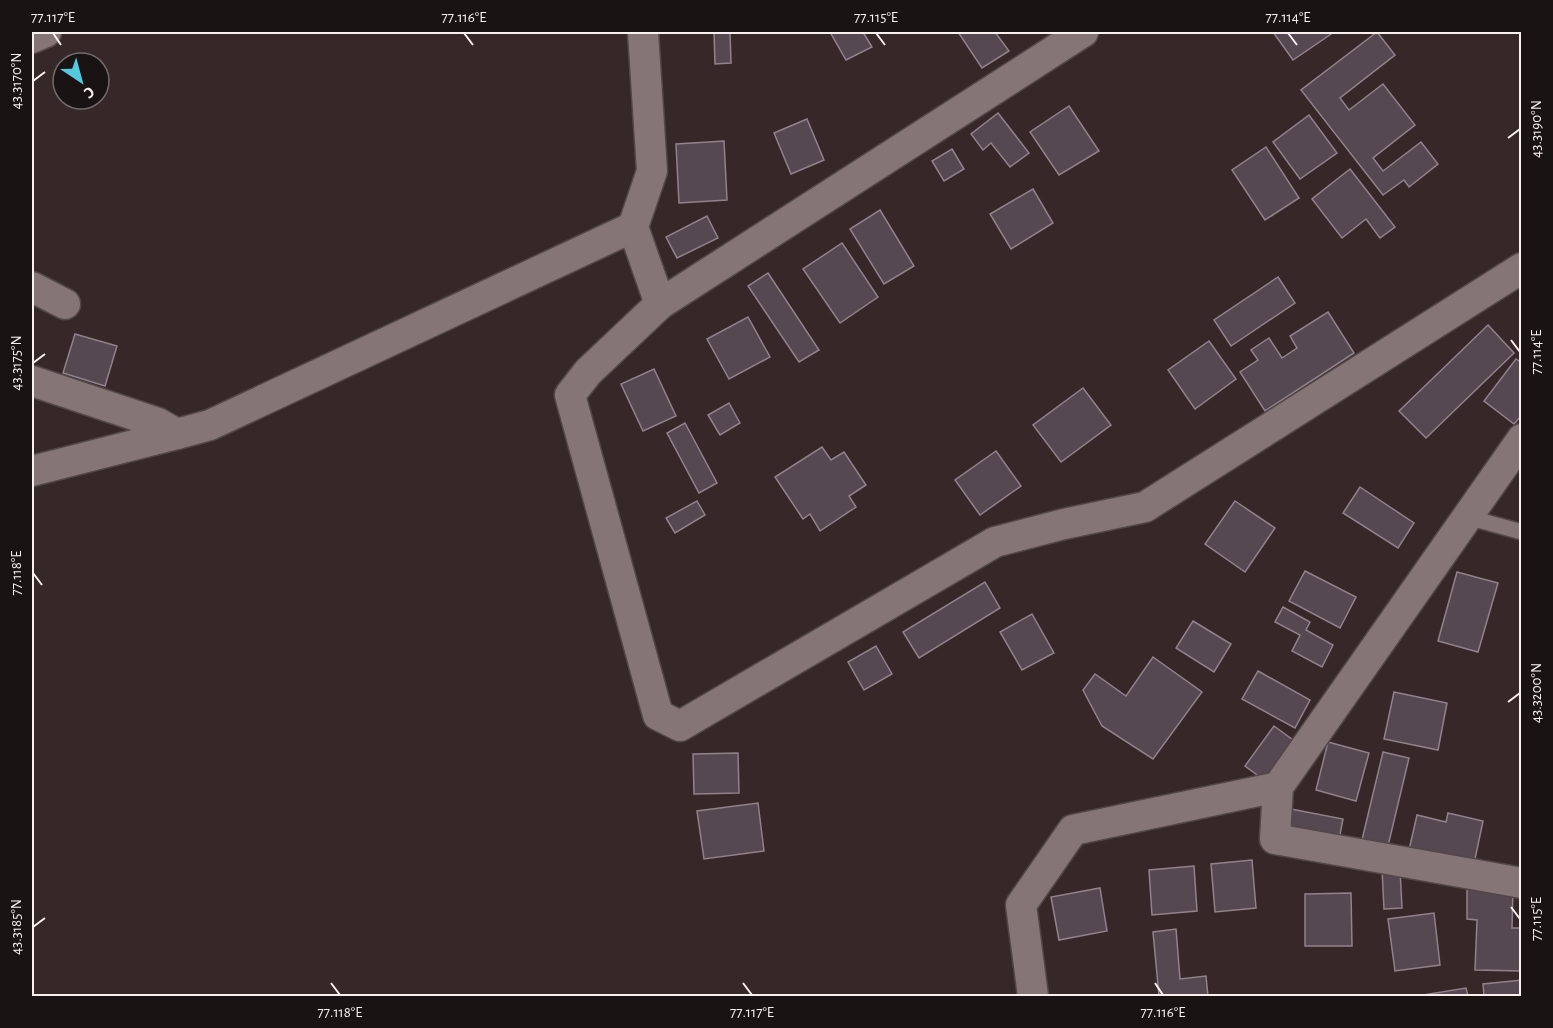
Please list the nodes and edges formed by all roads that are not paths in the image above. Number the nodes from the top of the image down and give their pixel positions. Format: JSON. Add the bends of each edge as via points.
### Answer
{"nodes":[{"id":1,"x":46,"y":32,"type":"edge"},
{"id":2,"x":643,"y":32,"type":"edge"},
{"id":3,"x":1083,"y":32,"type":"edge"},
{"id":4,"x":32,"y":38,"type":"edge"},
{"id":5,"x":633,"y":227,"type":"junction"},
{"id":6,"x":1521,"y":268,"type":"edge"},
{"id":7,"x":32,"y":287,"type":"edge"},
{"id":8,"x":65,"y":304,"type":"dead end"},
{"id":9,"x":660,"y":304,"type":"junction"},
{"id":10,"x":32,"y":381,"type":"edge"},
{"id":11,"x":177,"y":434,"type":"junction"},
{"id":12,"x":1521,"y":439,"type":"edge"},
{"id":13,"x":32,"y":471,"type":"edge"},
{"id":14,"x":1467,"y":517,"type":"junction"},
{"id":15,"x":1521,"y":532,"type":"edge"},
{"id":16,"x":1278,"y":787,"type":"junction"},
{"id":17,"x":1521,"y":883,"type":"edge"},
{"id":18,"x":1033,"y":996,"type":"edge"}],
"edges":[{"from":1,"to":4,"type":"street"},
{"from":2,"to":5,"type":"street","via":[[652,171]]},
{"from":3,"to":9,"type":"street"},
{"from":5,"to":9,"type":"street"},
{"from":5,"to":11,"type":"street","via":[[210,425]]},
{"from":6,"to":9,"type":"street","via":[[1145,507],[995,542],[680,726],[658,715],[570,395],[588,372]]},
{"from":7,"to":8,"type":"street"},
{"from":10,"to":11,"type":"street","via":[[158,423]]},
{"from":11,"to":13,"type":"street"},
{"from":12,"to":14,"type":"street"},
{"from":14,"to":15,"type":"lane"},
{"from":14,"to":16,"type":"street"},
{"from":16,"to":17,"type":"street","via":[[1275,839]]},
{"from":16,"to":18,"type":"street","via":[[1073,830],[1022,905]]}]}
